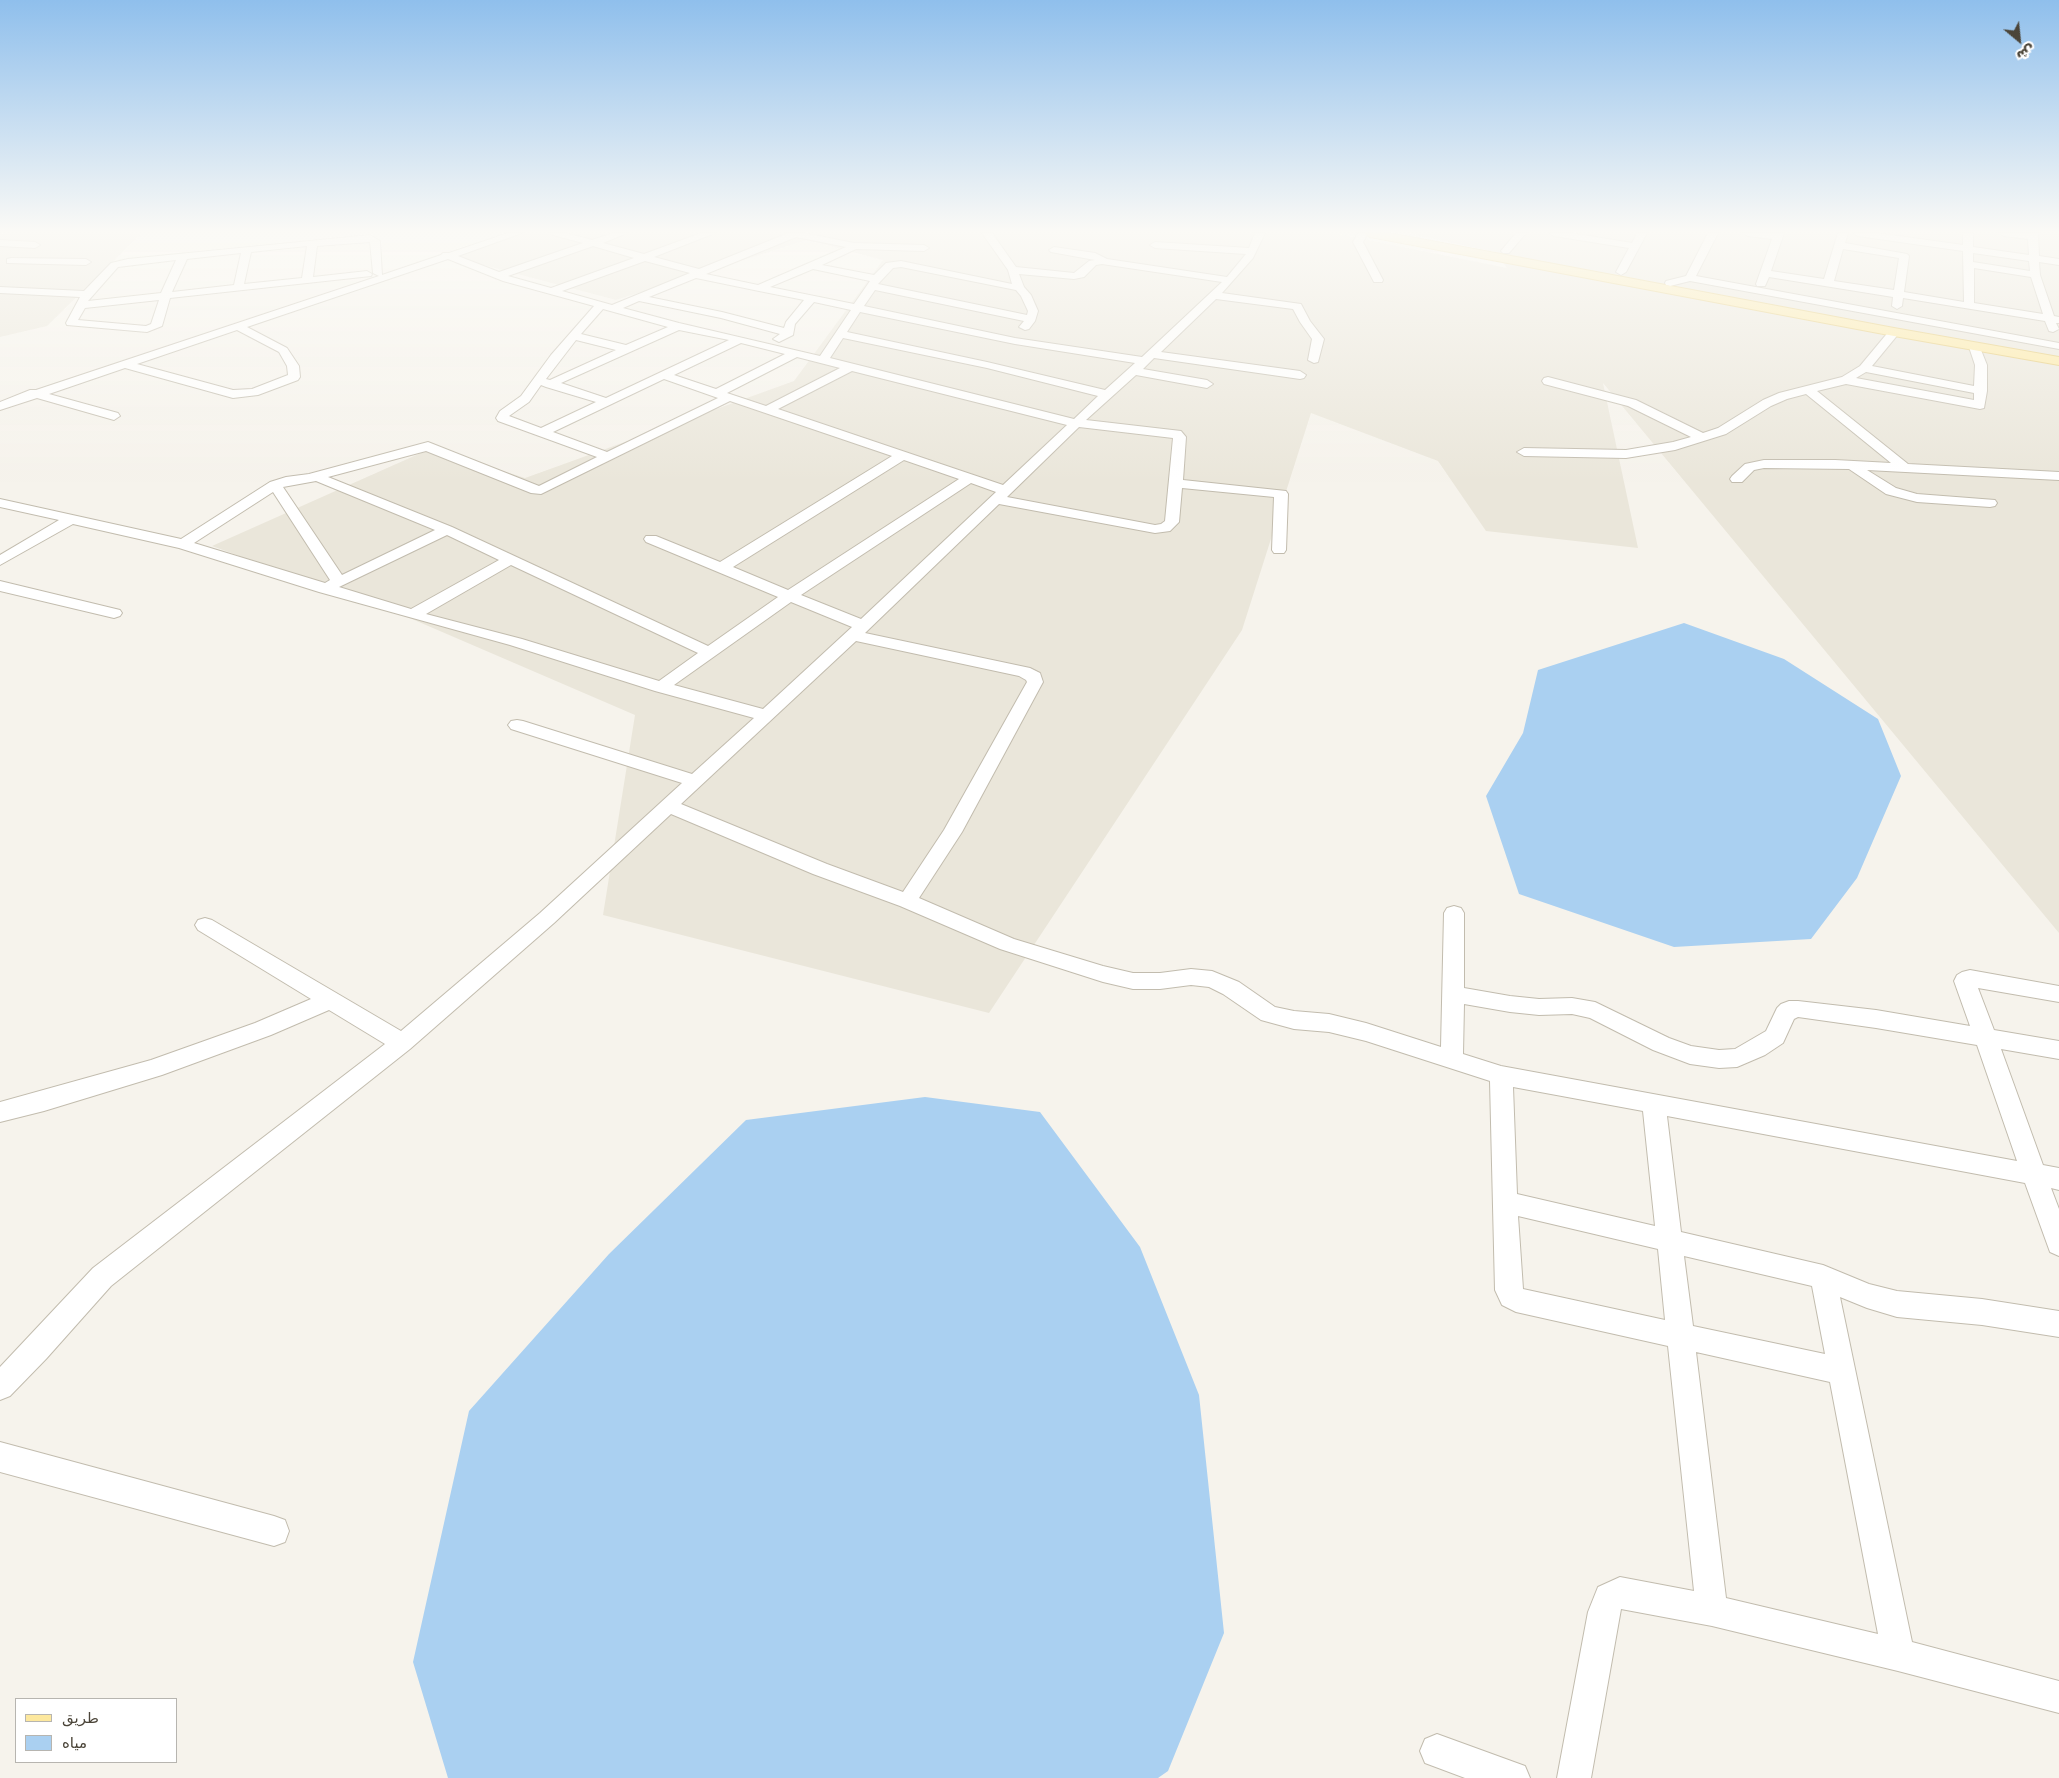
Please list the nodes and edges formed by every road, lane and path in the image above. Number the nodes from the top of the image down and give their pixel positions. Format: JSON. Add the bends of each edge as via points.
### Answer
{"nodes":[{"id":1,"x":75,"y":316,"type":"edge"},
{"id":2,"x":161,"y":316,"type":"edge"},
{"id":3,"x":270,"y":316,"type":"edge"},
{"id":4,"x":592,"y":316,"type":"edge"},
{"id":5,"x":642,"y":316,"type":"edge"},
{"id":6,"x":726,"y":316,"type":"edge"},
{"id":7,"x":796,"y":316,"type":"edge"},
{"id":8,"x":853,"y":316,"type":"edge"},
{"id":9,"x":892,"y":316,"type":"edge"},
{"id":10,"x":1018,"y":316,"type":"edge"},
{"id":11,"x":1032,"y":316,"type":"edge"},
{"id":12,"x":1192,"y":316,"type":"edge"},
{"id":13,"x":1302,"y":316,"type":"edge"},
{"id":14,"x":1809,"y":316,"type":"edge"},
{"id":15,"x":1866,"y":316,"type":"edge"},
{"id":16,"x":1896,"y":316,"type":"edge"},
{"id":17,"x":2036,"y":316,"type":"edge"},
{"id":18,"x":1031,"y":319,"type":"junction"},
{"id":19,"x":2054,"y":319,"type":"edge"},
{"id":20,"x":240,"y":326,"type":"junction"},
{"id":21,"x":678,"y":326,"type":"junction"},
{"id":22,"x":788,"y":332,"type":"junction"},
{"id":23,"x":1894,"y":332,"type":"junction"},
{"id":24,"x":841,"y":334,"type":"junction"},
{"id":25,"x":575,"y":336,"type":"junction"},
{"id":26,"x":740,"y":339,"type":"junction"},
{"id":27,"x":1015,"y":341,"type":"junction"},
{"id":28,"x":769,"y":347,"type":"junction"},
{"id":29,"x":1975,"y":347,"type":"junction"},
{"id":30,"x":2059,"y":348,"type":"edge"},
{"id":31,"x":627,"y":349,"type":"junction"},
{"id":32,"x":796,"y":353,"type":"junction"},
{"id":33,"x":823,"y":360,"type":"junction"},
{"id":34,"x":1314,"y":360,"type":"dead end"},
{"id":35,"x":2059,"y":361,"type":"edge"},
{"id":36,"x":1142,"y":362,"type":"junction"},
{"id":37,"x":124,"y":364,"type":"junction"},
{"id":38,"x":850,"y":367,"type":"junction"},
{"id":39,"x":1864,"y":368,"type":"junction"},
{"id":40,"x":663,"y":375,"type":"junction"},
{"id":41,"x":1300,"y":376,"type":"dead end"},
{"id":42,"x":538,"y":379,"type":"junction"},
{"id":43,"x":1846,"y":380,"type":"junction"},
{"id":44,"x":1548,"y":381,"type":"dead end"},
{"id":45,"x":550,"y":384,"type":"junction"},
{"id":46,"x":1207,"y":384,"type":"dead end"},
{"id":47,"x":1809,"y":390,"type":"junction"},
{"id":48,"x":1981,"y":391,"type":"junction"},
{"id":49,"x":34,"y":393,"type":"junction"},
{"id":50,"x":1107,"y":394,"type":"junction"},
{"id":51,"x":723,"y":395,"type":"junction"},
{"id":52,"x":607,"y":402,"type":"junction"},
{"id":53,"x":0,"y":406,"type":"edge"},
{"id":54,"x":767,"y":410,"type":"junction"},
{"id":55,"x":114,"y":416,"type":"dead end"},
{"id":56,"x":1075,"y":424,"type":"junction"},
{"id":57,"x":541,"y":433,"type":"junction"},
{"id":58,"x":1702,"y":438,"type":"junction"},
{"id":59,"x":1524,"y":452,"type":"dead end"},
{"id":60,"x":606,"y":456,"type":"junction"},
{"id":61,"x":902,"y":456,"type":"junction"},
{"id":62,"x":1852,"y":465,"type":"junction"},
{"id":63,"x":1904,"y":467,"type":"junction"},
{"id":64,"x":2059,"y":476,"type":"edge"},
{"id":65,"x":312,"y":477,"type":"junction"},
{"id":66,"x":969,"y":478,"type":"junction"},
{"id":67,"x":1737,"y":479,"type":"dead end"},
{"id":68,"x":1177,"y":483,"type":"junction"},
{"id":69,"x":275,"y":485,"type":"junction"},
{"id":70,"x":1001,"y":494,"type":"junction"},
{"id":71,"x":1990,"y":502,"type":"dead end"},
{"id":72,"x":0,"y":503,"type":"edge"},
{"id":73,"x":72,"y":519,"type":"junction"},
{"id":74,"x":447,"y":530,"type":"junction"},
{"id":75,"x":651,"y":539,"type":"dead end"},
{"id":76,"x":183,"y":544,"type":"junction"},
{"id":77,"x":1279,"y":550,"type":"dead end"},
{"id":78,"x":510,"y":560,"type":"junction"},
{"id":79,"x":0,"y":561,"type":"edge"},
{"id":80,"x":721,"y":568,"type":"junction"},
{"id":81,"x":339,"y":582,"type":"junction"},
{"id":82,"x":0,"y":586,"type":"edge"},
{"id":83,"x":324,"y":589,"type":"junction"},
{"id":84,"x":790,"y":595,"type":"junction"},
{"id":85,"x":114,"y":613,"type":"dead end"},
{"id":86,"x":414,"y":615,"type":"junction"},
{"id":87,"x":857,"y":630,"type":"junction"},
{"id":88,"x":709,"y":652,"type":"junction"},
{"id":89,"x":661,"y":688,"type":"junction"},
{"id":90,"x":764,"y":715,"type":"junction"},
{"id":91,"x":518,"y":725,"type":"dead end"},
{"id":92,"x":695,"y":781,"type":"junction"},
{"id":93,"x":668,"y":806,"type":"junction"},
{"id":94,"x":907,"y":901,"type":"junction"},
{"id":95,"x":1454,"y":913,"type":"dead end"},
{"id":96,"x":205,"y":925,"type":"dead end"},
{"id":97,"x":1454,"y":994,"type":"junction"},
{"id":98,"x":2059,"y":994,"type":"edge"},
{"id":99,"x":329,"y":1000,"type":"junction"},
{"id":100,"x":1985,"y":1039,"type":"junction"},
{"id":101,"x":402,"y":1043,"type":"junction"},
{"id":102,"x":2059,"y":1050,"type":"edge"},
{"id":103,"x":1452,"y":1060,"type":"junction"},
{"id":104,"x":1501,"y":1075,"type":"junction"},
{"id":105,"x":1654,"y":1104,"type":"junction"},
{"id":106,"x":0,"y":1112,"type":"edge"},
{"id":107,"x":2034,"y":1175,"type":"junction"},
{"id":108,"x":2059,"y":1180,"type":"edge"},
{"id":109,"x":1506,"y":1202,"type":"junction"},
{"id":110,"x":1670,"y":1242,"type":"junction"},
{"id":111,"x":2059,"y":1244,"type":"edge"},
{"id":112,"x":1823,"y":1277,"type":"junction"},
{"id":113,"x":2059,"y":1324,"type":"edge"},
{"id":114,"x":1681,"y":1337,"type":"junction"},
{"id":115,"x":1841,"y":1371,"type":"junction"},
{"id":116,"x":0,"y":1386,"type":"edge"},
{"id":117,"x":0,"y":1457,"type":"edge"},
{"id":118,"x":274,"y":1531,"type":"dead end"},
{"id":119,"x":1712,"y":1610,"type":"junction"},
{"id":120,"x":1898,"y":1655,"type":"junction"},
{"id":121,"x":2059,"y":1697,"type":"edge"},
{"id":122,"x":1437,"y":1752,"type":"dead end"},
{"id":123,"x":1513,"y":1778,"type":"edge"},
{"id":124,"x":1574,"y":1778,"type":"edge"}],
"edges":[{"from":1,"to":2,"type":"street","via":[[71,323],[151,328],[158,325]]},
{"from":3,"to":20,"type":"street"},
{"from":4,"to":25,"type":"street"},
{"from":5,"to":21,"type":"street"},
{"from":6,"to":22,"type":"street"},
{"from":7,"to":22,"type":"street"},
{"from":8,"to":24,"type":"street"},
{"from":9,"to":27,"type":"street"},
{"from":10,"to":18,"type":"street"},
{"from":11,"to":18,"type":"street"},
{"from":12,"to":36,"type":"street"},
{"from":13,"to":34,"type":"street","via":[[1318,339]]},
{"from":14,"to":23,"type":"main road"},
{"from":15,"to":30,"type":"main road"},
{"from":16,"to":30,"type":"street"},
{"from":17,"to":19,"type":"street"},
{"from":18,"to":27,"type":"street"},
{"from":19,"to":30,"type":"street"},
{"from":20,"to":37,"type":"street"},
{"from":20,"to":37,"type":"street","via":[[283,350],[293,366],[294,377],[254,392],[233,394]]},
{"from":21,"to":26,"type":"street"},
{"from":21,"to":31,"type":"street"},
{"from":22,"to":28,"type":"street"},
{"from":23,"to":29,"type":"main road"},
{"from":23,"to":39,"type":"street"},
{"from":24,"to":33,"type":"street"},
{"from":24,"to":50,"type":"street"},
{"from":25,"to":31,"type":"street"},
{"from":25,"to":42,"type":"street"},
{"from":26,"to":28,"type":"street"},
{"from":26,"to":40,"type":"street"},
{"from":27,"to":36,"type":"street"},
{"from":28,"to":32,"type":"street"},
{"from":29,"to":35,"type":"main road"},
{"from":29,"to":48,"type":"street","via":[[1981,365]]},
{"from":31,"to":45,"type":"street"},
{"from":32,"to":33,"type":"street"},
{"from":32,"to":51,"type":"street"},
{"from":33,"to":38,"type":"street"},
{"from":36,"to":41,"type":"street"},
{"from":36,"to":46,"type":"street"},
{"from":36,"to":50,"type":"street"},
{"from":37,"to":49,"type":"street"},
{"from":38,"to":54,"type":"street"},
{"from":38,"to":56,"type":"street"},
{"from":39,"to":43,"type":"street"},
{"from":39,"to":48,"type":"street"},
{"from":40,"to":51,"type":"street"},
{"from":40,"to":52,"type":"street"},
{"from":42,"to":45,"type":"street"},
{"from":42,"to":57,"type":"street","via":[[525,400],[502,418]]},
{"from":43,"to":47,"type":"street"},
{"from":43,"to":48,"type":"street","via":[[1974,405],[1980,404]]},
{"from":44,"to":58,"type":"street","via":[[1632,403]]},
{"from":45,"to":52,"type":"street"},
{"from":47,"to":58,"type":"street","via":[[1794,392],[1767,403],[1722,431]]},
{"from":47,"to":63,"type":"street"},
{"from":49,"to":53,"type":"street"},
{"from":49,"to":55,"type":"street"},
{"from":50,"to":56,"type":"street"},
{"from":51,"to":54,"type":"street"},
{"from":51,"to":60,"type":"street"},
{"from":52,"to":57,"type":"street"},
{"from":54,"to":61,"type":"street"},
{"from":56,"to":68,"type":"street","via":[[1178,436]]},
{"from":56,"to":70,"type":"street"},
{"from":57,"to":60,"type":"street"},
{"from":58,"to":59,"type":"street","via":[[1626,454]]},
{"from":60,"to":65,"type":"street","via":[[539,490],[428,446]]},
{"from":61,"to":66,"type":"street"},
{"from":61,"to":80,"type":"street"},
{"from":62,"to":63,"type":"street"},
{"from":62,"to":67,"type":"street","via":[[1756,465]]},
{"from":62,"to":71,"type":"street","via":[[1891,491],[1917,498]]},
{"from":63,"to":64,"type":"street"},
{"from":65,"to":69,"type":"street"},
{"from":65,"to":74,"type":"street"},
{"from":66,"to":70,"type":"street"},
{"from":66,"to":84,"type":"street"},
{"from":68,"to":70,"type":"street","via":[[1172,522],[1164,528],[1155,529]]},
{"from":68,"to":77,"type":"street","via":[[1282,494]]},
{"from":69,"to":76,"type":"street","via":[[256,494]]},
{"from":69,"to":81,"type":"street"},
{"from":70,"to":87,"type":"street"},
{"from":72,"to":73,"type":"street"},
{"from":73,"to":76,"type":"street"},
{"from":73,"to":79,"type":"street"},
{"from":74,"to":78,"type":"street"},
{"from":74,"to":81,"type":"street"},
{"from":75,"to":80,"type":"street"},
{"from":76,"to":83,"type":"street"},
{"from":78,"to":86,"type":"street"},
{"from":78,"to":88,"type":"street"},
{"from":80,"to":84,"type":"street"},
{"from":81,"to":83,"type":"street"},
{"from":82,"to":85,"type":"street"},
{"from":83,"to":86,"type":"street"},
{"from":84,"to":87,"type":"street"},
{"from":84,"to":88,"type":"street"},
{"from":86,"to":89,"type":"street","via":[[516,642]]},
{"from":87,"to":90,"type":"street"},
{"from":87,"to":94,"type":"street","via":[[1024,672],[1034,677],[1035,682],[952,832]]},
{"from":88,"to":89,"type":"street"},
{"from":89,"to":90,"type":"street"},
{"from":90,"to":92,"type":"street"},
{"from":91,"to":92,"type":"street"},
{"from":92,"to":93,"type":"street"},
{"from":93,"to":94,"type":"street"},
{"from":93,"to":101,"type":"street","via":[[547,918]]},
{"from":94,"to":103,"type":"street","via":[[1007,944],[1103,974],[1133,981],[1191,977],[1212,979],[1269,1014],[1366,1032]]},
{"from":95,"to":97,"type":"street"},
{"from":96,"to":99,"type":"street"},
{"from":97,"to":100,"type":"street","via":[[1510,1004],[1596,1010],[1661,1044],[1690,1055],[1719,1059],[1737,1058],[1769,1042],[1775,1037],[1785,1014],[1792,1009],[1876,1019]]},
{"from":97,"to":103,"type":"street"},
{"from":98,"to":100,"type":"street","via":[[1967,978],[1965,981]]},
{"from":99,"to":101,"type":"street"},
{"from":99,"to":106,"type":"street","via":[[263,1029],[154,1068]]},
{"from":100,"to":102,"type":"street"},
{"from":100,"to":107,"type":"street"},
{"from":101,"to":116,"type":"street","via":[[102,1277]]},
{"from":103,"to":104,"type":"street"},
{"from":104,"to":105,"type":"street"},
{"from":104,"to":109,"type":"street"},
{"from":105,"to":107,"type":"street"},
{"from":105,"to":110,"type":"street"},
{"from":107,"to":108,"type":"street"},
{"from":107,"to":111,"type":"street"},
{"from":109,"to":110,"type":"street"},
{"from":109,"to":114,"type":"street","via":[[1508,1290],[1516,1300]]},
{"from":110,"to":112,"type":"street"},
{"from":110,"to":114,"type":"street"},
{"from":112,"to":113,"type":"street","via":[[1867,1296],[1897,1304]]},
{"from":112,"to":115,"type":"street"},
{"from":114,"to":115,"type":"street"},
{"from":114,"to":119,"type":"street"},
{"from":115,"to":120,"type":"street"},
{"from":117,"to":118,"type":"street"},
{"from":119,"to":120,"type":"street"},
{"from":119,"to":124,"type":"street","via":[[1636,1594],[1620,1593],[1609,1598]]},
{"from":120,"to":121,"type":"street"},
{"from":122,"to":123,"type":"street"}]}
